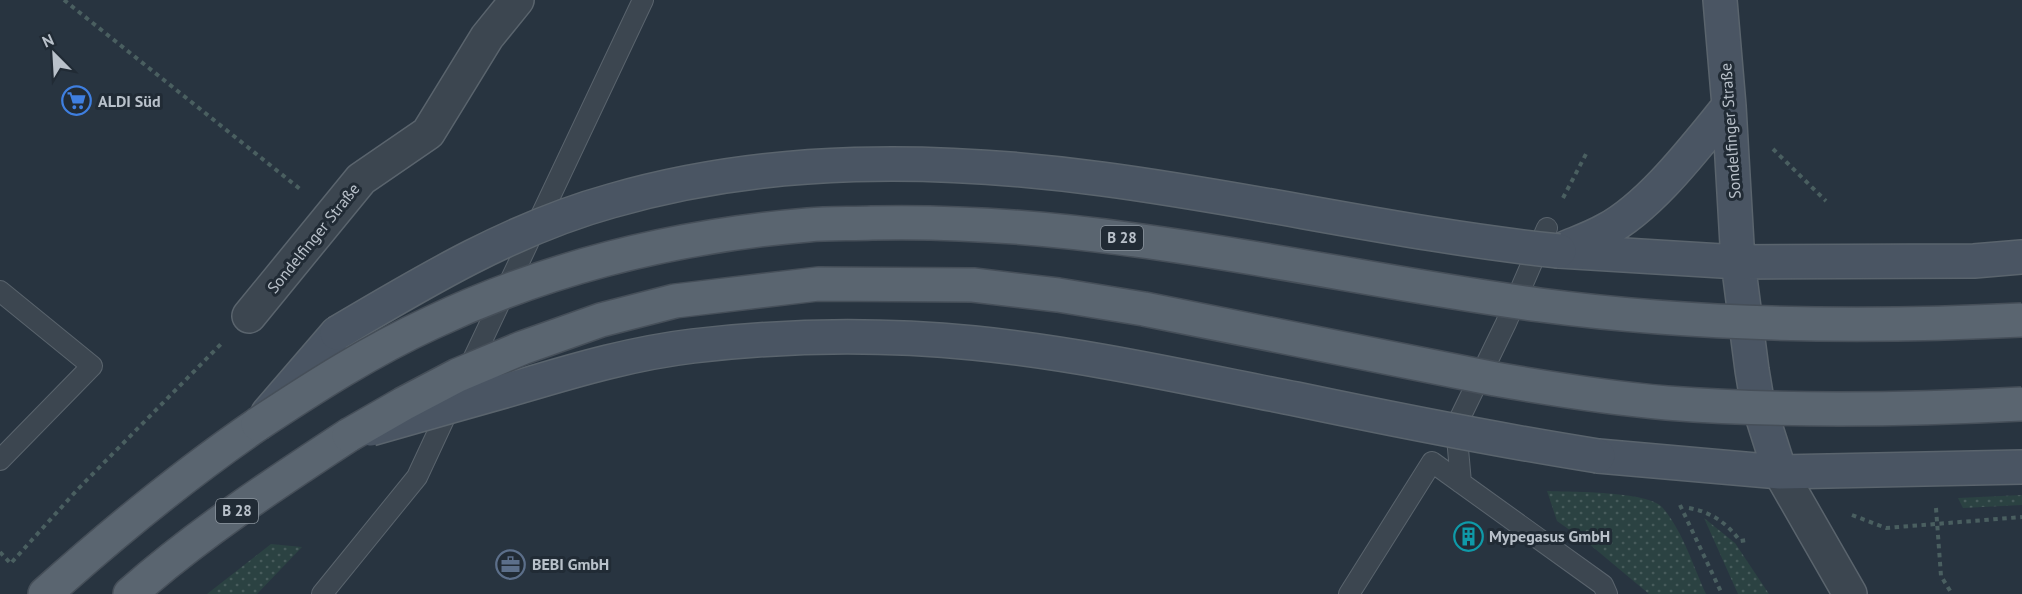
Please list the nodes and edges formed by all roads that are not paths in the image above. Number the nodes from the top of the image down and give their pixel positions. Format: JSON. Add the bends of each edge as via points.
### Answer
{"nodes":[{"id":1,"x":517,"y":0,"type":"edge"},
{"id":2,"x":643,"y":0,"type":"edge"},
{"id":3,"x":1720,"y":0,"type":"edge"},
{"id":4,"x":1730,"y":106,"type":"junction"},
{"id":5,"x":1553,"y":240,"type":"junction"},
{"id":6,"x":2022,"y":257,"type":"edge"},
{"id":7,"x":1738,"y":262,"type":"junction"},
{"id":8,"x":0,"y":291,"type":"edge"},
{"id":9,"x":249,"y":316,"type":"road end"},
{"id":10,"x":2022,"y":320,"type":"edge"},
{"id":11,"x":2022,"y":404,"type":"edge"},
{"id":12,"x":258,"y":424,"type":"junction"},
{"id":13,"x":349,"y":435,"type":"junction"},
{"id":14,"x":0,"y":460,"type":"edge"},
{"id":15,"x":2022,"y":467,"type":"edge"},
{"id":16,"x":1780,"y":472,"type":"junction"},
{"id":17,"x":1461,"y":483,"type":"junction"},
{"id":18,"x":51,"y":589,"type":"edge"},
{"id":19,"x":130,"y":594,"type":"edge"},
{"id":20,"x":322,"y":594,"type":"edge"},
{"id":21,"x":1349,"y":594,"type":"edge"},
{"id":22,"x":1607,"y":594,"type":"edge"},
{"id":23,"x":1850,"y":594,"type":"edge"}],
"edges":[{"from":1,"to":9,"type":"street","name":"Sondelfinger Straße","via":[[487,37],[428,133],[361,179]]},
{"from":2,"to":20,"type":"lane","via":[[417,477]]},
{"from":3,"to":4,"type":"main road","name":"Sondelfinger Straße"},
{"from":4,"to":5,"type":"main road","via":[[1643,203],[1607,230]]},
{"from":4,"to":7,"type":"main road","name":"Sondelfinger Straße"},
{"from":5,"to":7,"type":"main road","via":[[1642,257]]},
{"from":5,"to":12,"type":"main road","bridge":true,"via":[[1432,235],[1105,179],[986,167],[824,165],[714,176],[608,201],[541,225],[419,285],[337,333]]},
{"from":5,"to":17,"type":"lane","via":[[1506,323],[1456,426]]},
{"from":6,"to":7,"type":"main road","via":[[1952,262]]},
{"from":7,"to":16,"type":"main road","name":"Sondelfinger Straße","via":[[1757,400]]},
{"from":8,"to":14,"type":"lane","via":[[92,366]]},
{"from":10,"to":12,"type":"main road","number":"B 28","bridge":true,"via":[[1780,324],[1637,316],[1538,305],[1133,239],[971,224],[812,225],[649,248],[576,267],[506,292],[429,323],[339,372]]},
{"from":11,"to":13,"type":"main road","number":"B 28","bridge":true,"via":[[1762,408],[1666,402],[1551,389],[1058,295],[974,285],[818,284],[675,302],[601,320],[458,375]]},
{"from":12,"to":18,"type":"main road","number":"B 28","via":[[178,481]]},
{"from":13,"to":16,"type":"main road","bridge":true,"via":[[637,355],[763,339],[879,337],[975,343],[1119,364],[1598,456]]},
{"from":13,"to":19,"type":"main road","number":"B 28","via":[[243,506]]},
{"from":15,"to":16,"type":"main road"},
{"from":16,"to":23,"type":"street"},
{"from":17,"to":21,"type":"lane","via":[[1432,462]]},
{"from":17,"to":22,"type":"lane","via":[[1603,585]]}]}
